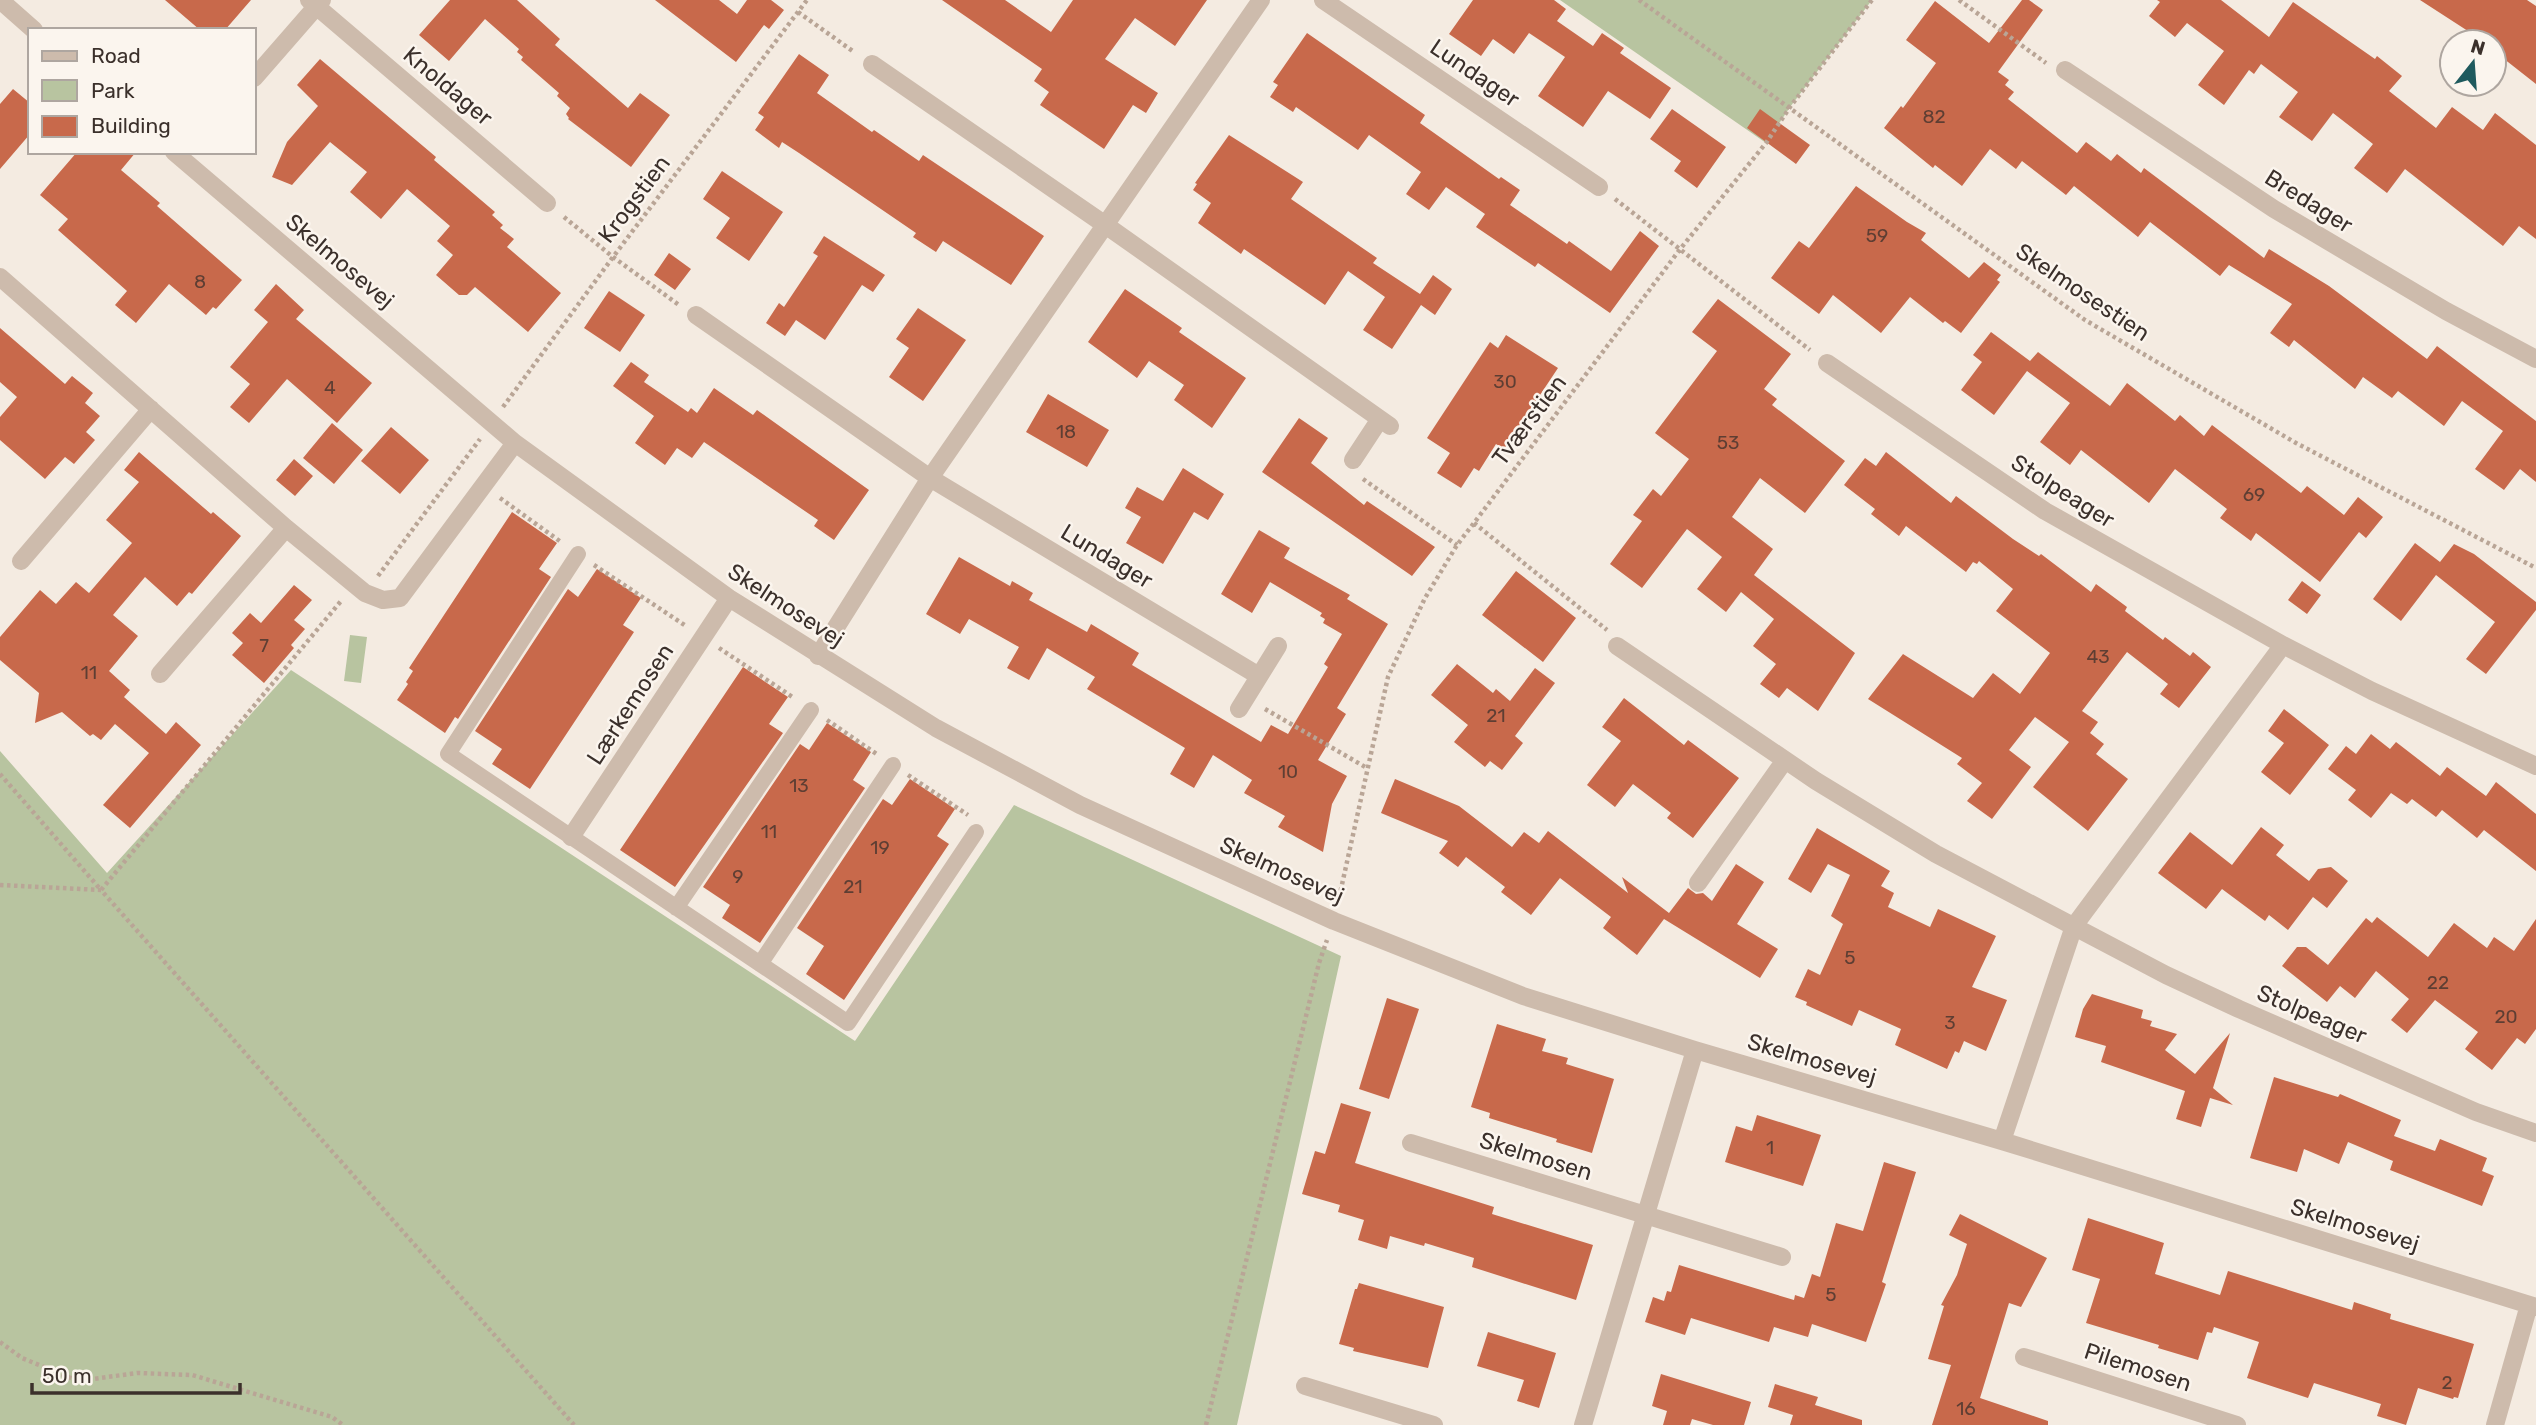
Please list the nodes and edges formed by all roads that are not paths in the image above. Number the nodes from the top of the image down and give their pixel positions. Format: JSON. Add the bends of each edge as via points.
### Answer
{"nodes":[{"id":1,"x":0,"y":0,"type":"edge"},
{"id":2,"x":1261,"y":0,"type":"edge"},
{"id":3,"x":1323,"y":0,"type":"edge"},
{"id":4,"x":316,"y":2,"type":"edge"},
{"id":5,"x":32,"y":28,"type":"edge"},
{"id":6,"x":872,"y":64,"type":"road end"},
{"id":7,"x":2065,"y":70,"type":"road end"},
{"id":8,"x":256,"y":76,"type":"edge"},
{"id":9,"x":181,"y":155,"type":"edge"},
{"id":10,"x":1599,"y":187,"type":"road end"},
{"id":11,"x":547,"y":203,"type":"road end"},
{"id":12,"x":1104,"y":224,"type":"junction"},
{"id":13,"x":3,"y":287,"type":"edge"},
{"id":14,"x":696,"y":316,"type":"road end"},
{"id":15,"x":2536,"y":359,"type":"edge"},
{"id":16,"x":1827,"y":363,"type":"road end"},
{"id":17,"x":151,"y":409,"type":"junction"},
{"id":18,"x":515,"y":443,"type":"junction"},
{"id":19,"x":1353,"y":460,"type":"road end"},
{"id":20,"x":930,"y":478,"type":"junction"},
{"id":21,"x":286,"y":527,"type":"junction"},
{"id":22,"x":578,"y":554,"type":"road end"},
{"id":23,"x":21,"y":561,"type":"dead end"},
{"id":24,"x":729,"y":598,"type":"junction"},
{"id":25,"x":2283,"y":645,"type":"junction"},
{"id":26,"x":1278,"y":646,"type":"dead end"},
{"id":27,"x":1617,"y":646,"type":"road end"},
{"id":28,"x":818,"y":656,"type":"junction"},
{"id":29,"x":160,"y":674,"type":"dead end"},
{"id":30,"x":1259,"y":676,"type":"junction"},
{"id":31,"x":1243,"y":703,"type":"road end"},
{"id":32,"x":811,"y":710,"type":"road end"},
{"id":33,"x":1785,"y":760,"type":"junction"},
{"id":34,"x":892,"y":765,"type":"road end"},
{"id":35,"x":2536,"y":766,"type":"edge"},
{"id":36,"x":976,"y":832,"type":"road end"},
{"id":37,"x":572,"y":837,"type":"junction"},
{"id":38,"x":1698,"y":883,"type":"dead end"},
{"id":39,"x":676,"y":908,"type":"junction"},
{"id":40,"x":2074,"y":926,"type":"junction"},
{"id":41,"x":760,"y":964,"type":"junction"},
{"id":42,"x":1695,"y":1050,"type":"junction"},
{"id":43,"x":2536,"y":1133,"type":"edge"},
{"id":44,"x":2002,"y":1141,"type":"junction"},
{"id":45,"x":1411,"y":1143,"type":"dead end"},
{"id":46,"x":1646,"y":1216,"type":"junction"},
{"id":47,"x":1782,"y":1257,"type":"dead end"},
{"id":48,"x":2533,"y":1306,"type":"edge"},
{"id":49,"x":2024,"y":1357,"type":"dead end"},
{"id":50,"x":1305,"y":1386,"type":"dead end"},
{"id":51,"x":1434,"y":1425,"type":"edge"},
{"id":52,"x":1583,"y":1425,"type":"edge"},
{"id":53,"x":2237,"y":1425,"type":"edge"},
{"id":54,"x":2495,"y":1425,"type":"edge"}],
"edges":[{"from":1,"to":5,"type":"street"},
{"from":2,"to":12,"type":"street"},
{"from":3,"to":10,"type":"street","name":"Lundager"},
{"from":4,"to":8,"type":"street","name":"Knoldager"},
{"from":4,"to":11,"type":"street","name":"Knoldager"},
{"from":6,"to":12,"type":"street"},
{"from":7,"to":15,"type":"street","name":"Bredager","via":[[2274,209]]},
{"from":9,"to":18,"type":"street","name":"Skelmosevej"},
{"from":12,"to":19,"type":"street","via":[[1385,423]]},
{"from":12,"to":20,"type":"street"},
{"from":13,"to":17,"type":"street"},
{"from":14,"to":20,"type":"street","name":"Lundager"},
{"from":16,"to":25,"type":"street","name":"Stolpeager","via":[[2045,511]]},
{"from":17,"to":21,"type":"street"},
{"from":17,"to":23,"type":"street"},
{"from":18,"to":21,"type":"street","via":[[400,597],[383,600],[360,589]]},
{"from":18,"to":24,"type":"street","name":"Skelmosevej"},
{"from":20,"to":28,"type":"street"},
{"from":20,"to":30,"type":"street","name":"Lundager"},
{"from":21,"to":29,"type":"street"},
{"from":22,"to":37,"type":"lane","via":[[448,754]]},
{"from":24,"to":28,"type":"street","name":"Skelmosevej"},
{"from":24,"to":37,"type":"street","name":"Lærkemosen"},
{"from":25,"to":35,"type":"street","name":"Stolpeager"},
{"from":25,"to":40,"type":"street"},
{"from":26,"to":30,"type":"street"},
{"from":27,"to":33,"type":"street","name":"Stolpeager"},
{"from":28,"to":42,"type":"street","name":"Skelmosevej","via":[[1080,805],[1334,921],[1522,996]]},
{"from":30,"to":31,"type":"street"},
{"from":32,"to":39,"type":"lane"},
{"from":33,"to":38,"type":"street"},
{"from":33,"to":40,"type":"street","name":"Stolpeager","via":[[1936,854]]},
{"from":34,"to":41,"type":"lane"},
{"from":36,"to":41,"type":"lane","via":[[848,1024]]},
{"from":37,"to":39,"type":"lane"},
{"from":39,"to":41,"type":"lane"},
{"from":40,"to":43,"type":"street","name":"Stolpeager","via":[[2239,1009],[2476,1112]]},
{"from":40,"to":44,"type":"street"},
{"from":42,"to":44,"type":"street","name":"Skelmosevej"},
{"from":42,"to":46,"type":"street"},
{"from":44,"to":48,"type":"street","name":"Skelmosevej"},
{"from":45,"to":46,"type":"street","name":"Skelmosen"},
{"from":46,"to":47,"type":"street","name":"Skelmosen"},
{"from":46,"to":52,"type":"street"},
{"from":48,"to":54,"type":"street"},
{"from":49,"to":53,"type":"street","name":"Pilemosen"},
{"from":50,"to":51,"type":"street"}]}
